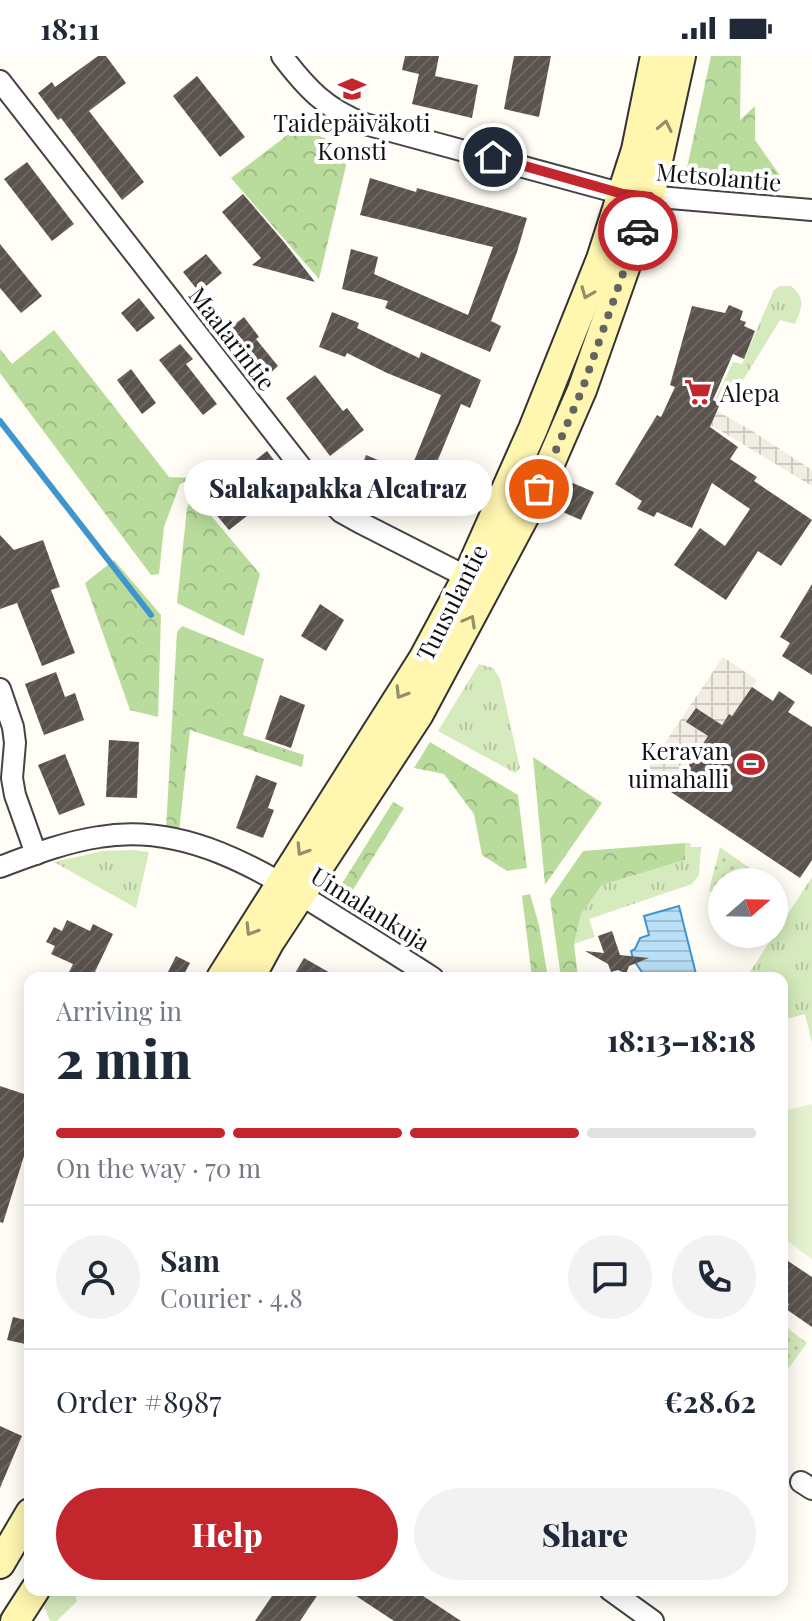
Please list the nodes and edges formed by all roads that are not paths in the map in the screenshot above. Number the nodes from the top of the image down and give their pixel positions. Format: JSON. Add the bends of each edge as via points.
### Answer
{"nodes":[{"id":1,"x":282,"y":56,"type":"edge"},
{"id":2,"x":655,"y":56,"type":"edge"},
{"id":3,"x":681,"y":56,"type":"edge"},
{"id":4,"x":0,"y":81,"type":"edge"},
{"id":5,"x":636,"y":195,"type":"junction"},
{"id":6,"x":812,"y":210,"type":"edge"},
{"id":7,"x":467,"y":577,"type":"junction"},
{"id":8,"x":0,"y":689,"type":"edge"},
{"id":9,"x":36,"y":854,"type":"junction"},
{"id":10,"x":0,"y":867,"type":"edge"},
{"id":11,"x":292,"y":889,"type":"junction"},
{"id":12,"x":226,"y":972,"type":"edge"},
{"id":13,"x":253,"y":972,"type":"edge"},
{"id":14,"x":423,"y":972,"type":"edge"},
{"id":15,"x":24,"y":1523,"type":"edge"},
{"id":16,"x":0,"y":1564,"type":"edge"},
{"id":17,"x":30,"y":1596,"type":"edge"},
{"id":18,"x":618,"y":1596,"type":"edge"},
{"id":19,"x":14,"y":1617,"type":"edge"},
{"id":20,"x":653,"y":1621,"type":"edge"}],
"edges":[{"from":1,"to":5,"type":"street","name":"Metsolantie","via":[[315,96],[349,118]]},
{"from":2,"to":5,"type":"main road","name":"Tuusulantie","via":[[636,150]]},
{"from":5,"to":3,"type":"main road","name":"Tuusulantie","one_way":true},
{"from":4,"to":7,"type":"street","name":"Maalarintie","via":[[319,490],[341,512]]},
{"from":5,"to":6,"type":"street","name":"Metsolantie"},
{"from":5,"to":7,"type":"main road","name":"Tuusulantie","one_way":true,"via":[[601,259]]},
{"from":11,"to":5,"type":"main road","name":"Tuusulantie","one_way":true,"via":[[419,714],[539,489],[582,390]]},
{"from":7,"to":11,"type":"main road","name":"Tuusulantie","one_way":true},
{"from":8,"to":9,"type":"street","via":[[14,735],[15,795]]},
{"from":9,"to":10,"type":"street","name":"Uimalankuja"},
{"from":9,"to":11,"type":"street","name":"Uimalankuja","via":[[99,837],[158,836],[206,846],[261,869]]},
{"from":11,"to":12,"type":"main road","name":"Tuusulantie","one_way":true},
{"from":11,"to":13,"type":"main road","name":"Tuusulantie"},
{"from":11,"to":14,"type":"street","name":"Uimalankuja"},
{"from":15,"to":16,"type":"main road"},
{"from":17,"to":19,"type":"main road"},
{"from":18,"to":20,"type":"street"}]}
